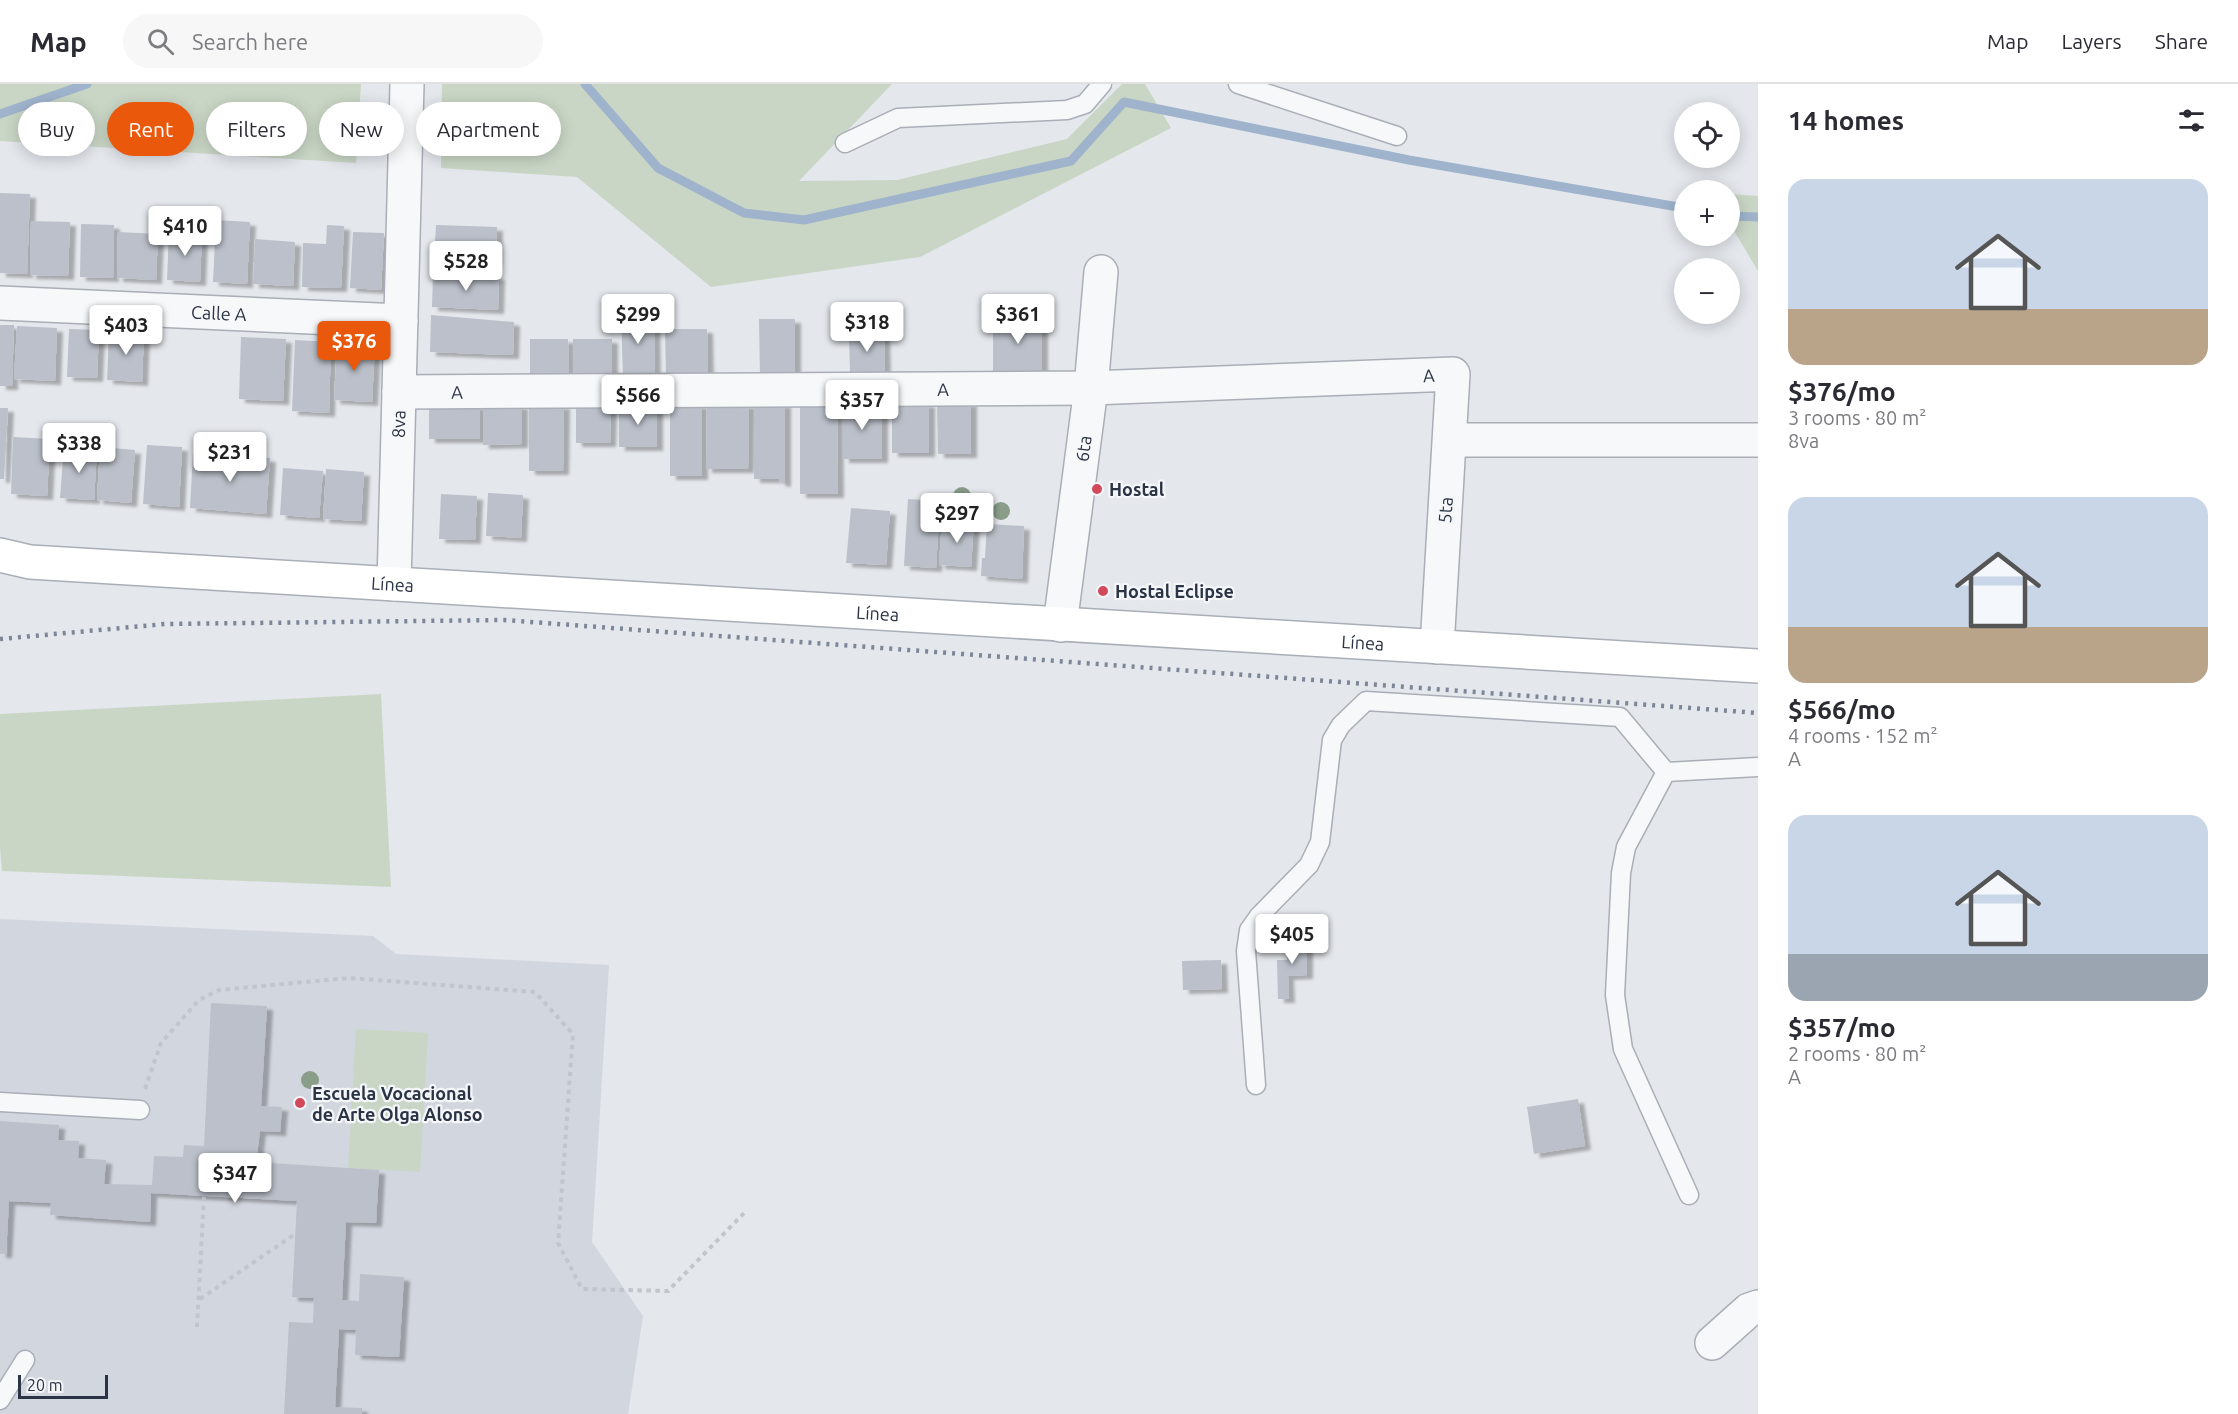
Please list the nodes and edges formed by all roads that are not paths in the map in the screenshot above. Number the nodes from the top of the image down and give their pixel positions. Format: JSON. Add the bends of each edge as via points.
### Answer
{"nodes":[{"id":1,"x":1102,"y":84,"type":"edge"},
{"id":2,"x":1238,"y":84,"type":"edge"},
{"id":3,"x":407,"y":85,"type":"edge"},
{"id":4,"x":1397,"y":136,"type":"dead end"},
{"id":5,"x":844,"y":143,"type":"dead end"},
{"id":6,"x":1101,"y":272,"type":"dead end"},
{"id":7,"x":0,"y":303,"type":"edge"},
{"id":8,"x":401,"y":321,"type":"junction"},
{"id":9,"x":1453,"y":374,"type":"joint"},
{"id":10,"x":1091,"y":388,"type":"junction"},
{"id":11,"x":399,"y":392,"type":"junction"},
{"id":12,"x":1450,"y":440,"type":"junction"},
{"id":13,"x":1756,"y":440,"type":"dead end"},
{"id":14,"x":0,"y":555,"type":"edge"},
{"id":15,"x":394,"y":584,"type":"junction"},
{"id":16,"x":1060,"y":625,"type":"junction"},
{"id":17,"x":1437,"y":646,"type":"junction"},
{"id":18,"x":1758,"y":666,"type":"edge"},
{"id":19,"x":1758,"y":767,"type":"edge"},
{"id":20,"x":1666,"y":772,"type":"junction"},
{"id":21,"x":1256,"y":1085,"type":"dead end"},
{"id":22,"x":0,"y":1102,"type":"edge"},
{"id":23,"x":140,"y":1110,"type":"road end"},
{"id":24,"x":1689,"y":1195,"type":"dead end"},
{"id":25,"x":1758,"y":1307,"type":"edge"},
{"id":26,"x":1712,"y":1343,"type":"dead end"},
{"id":27,"x":25,"y":1360,"type":"dead end"},
{"id":28,"x":0,"y":1400,"type":"edge"}],
"edges":[{"from":1,"to":5,"type":"lane","via":[[1085,104],[1066,110],[898,118]]},
{"from":2,"to":4,"type":"lane"},
{"from":3,"to":8,"type":"street","name":"8va"},
{"from":6,"to":10,"type":"street","name":"6ta"},
{"from":7,"to":8,"type":"street","name":"Calle A"},
{"from":8,"to":11,"type":"street","name":"8va"},
{"from":9,"to":10,"type":"street","name":"A"},
{"from":9,"to":12,"type":"street","name":"5ta"},
{"from":10,"to":11,"type":"street","name":"A"},
{"from":10,"to":16,"type":"street","name":"6ta"},
{"from":11,"to":15,"type":"street","name":"8va"},
{"from":12,"to":13,"type":"street"},
{"from":12,"to":17,"type":"street","name":"5ta"},
{"from":14,"to":15,"type":"main road","name":"Línea","via":[[30,562]]},
{"from":15,"to":16,"type":"main road","name":"Línea"},
{"from":16,"to":17,"type":"main road","name":"Línea"},
{"from":17,"to":18,"type":"main road","name":"Línea"},
{"from":19,"to":20,"type":"lane"},
{"from":20,"to":21,"type":"lane","via":[[1620,717],[1366,701],[1341,725],[1332,740],[1320,842],[1309,865],[1249,930],[1246,951]]},
{"from":20,"to":24,"type":"lane","via":[[1626,847],[1615,995],[1623,1049]]},
{"from":22,"to":23,"type":"lane"},
{"from":25,"to":26,"type":"street","via":[[1749,1310]]},
{"from":27,"to":28,"type":"lane"}]}
